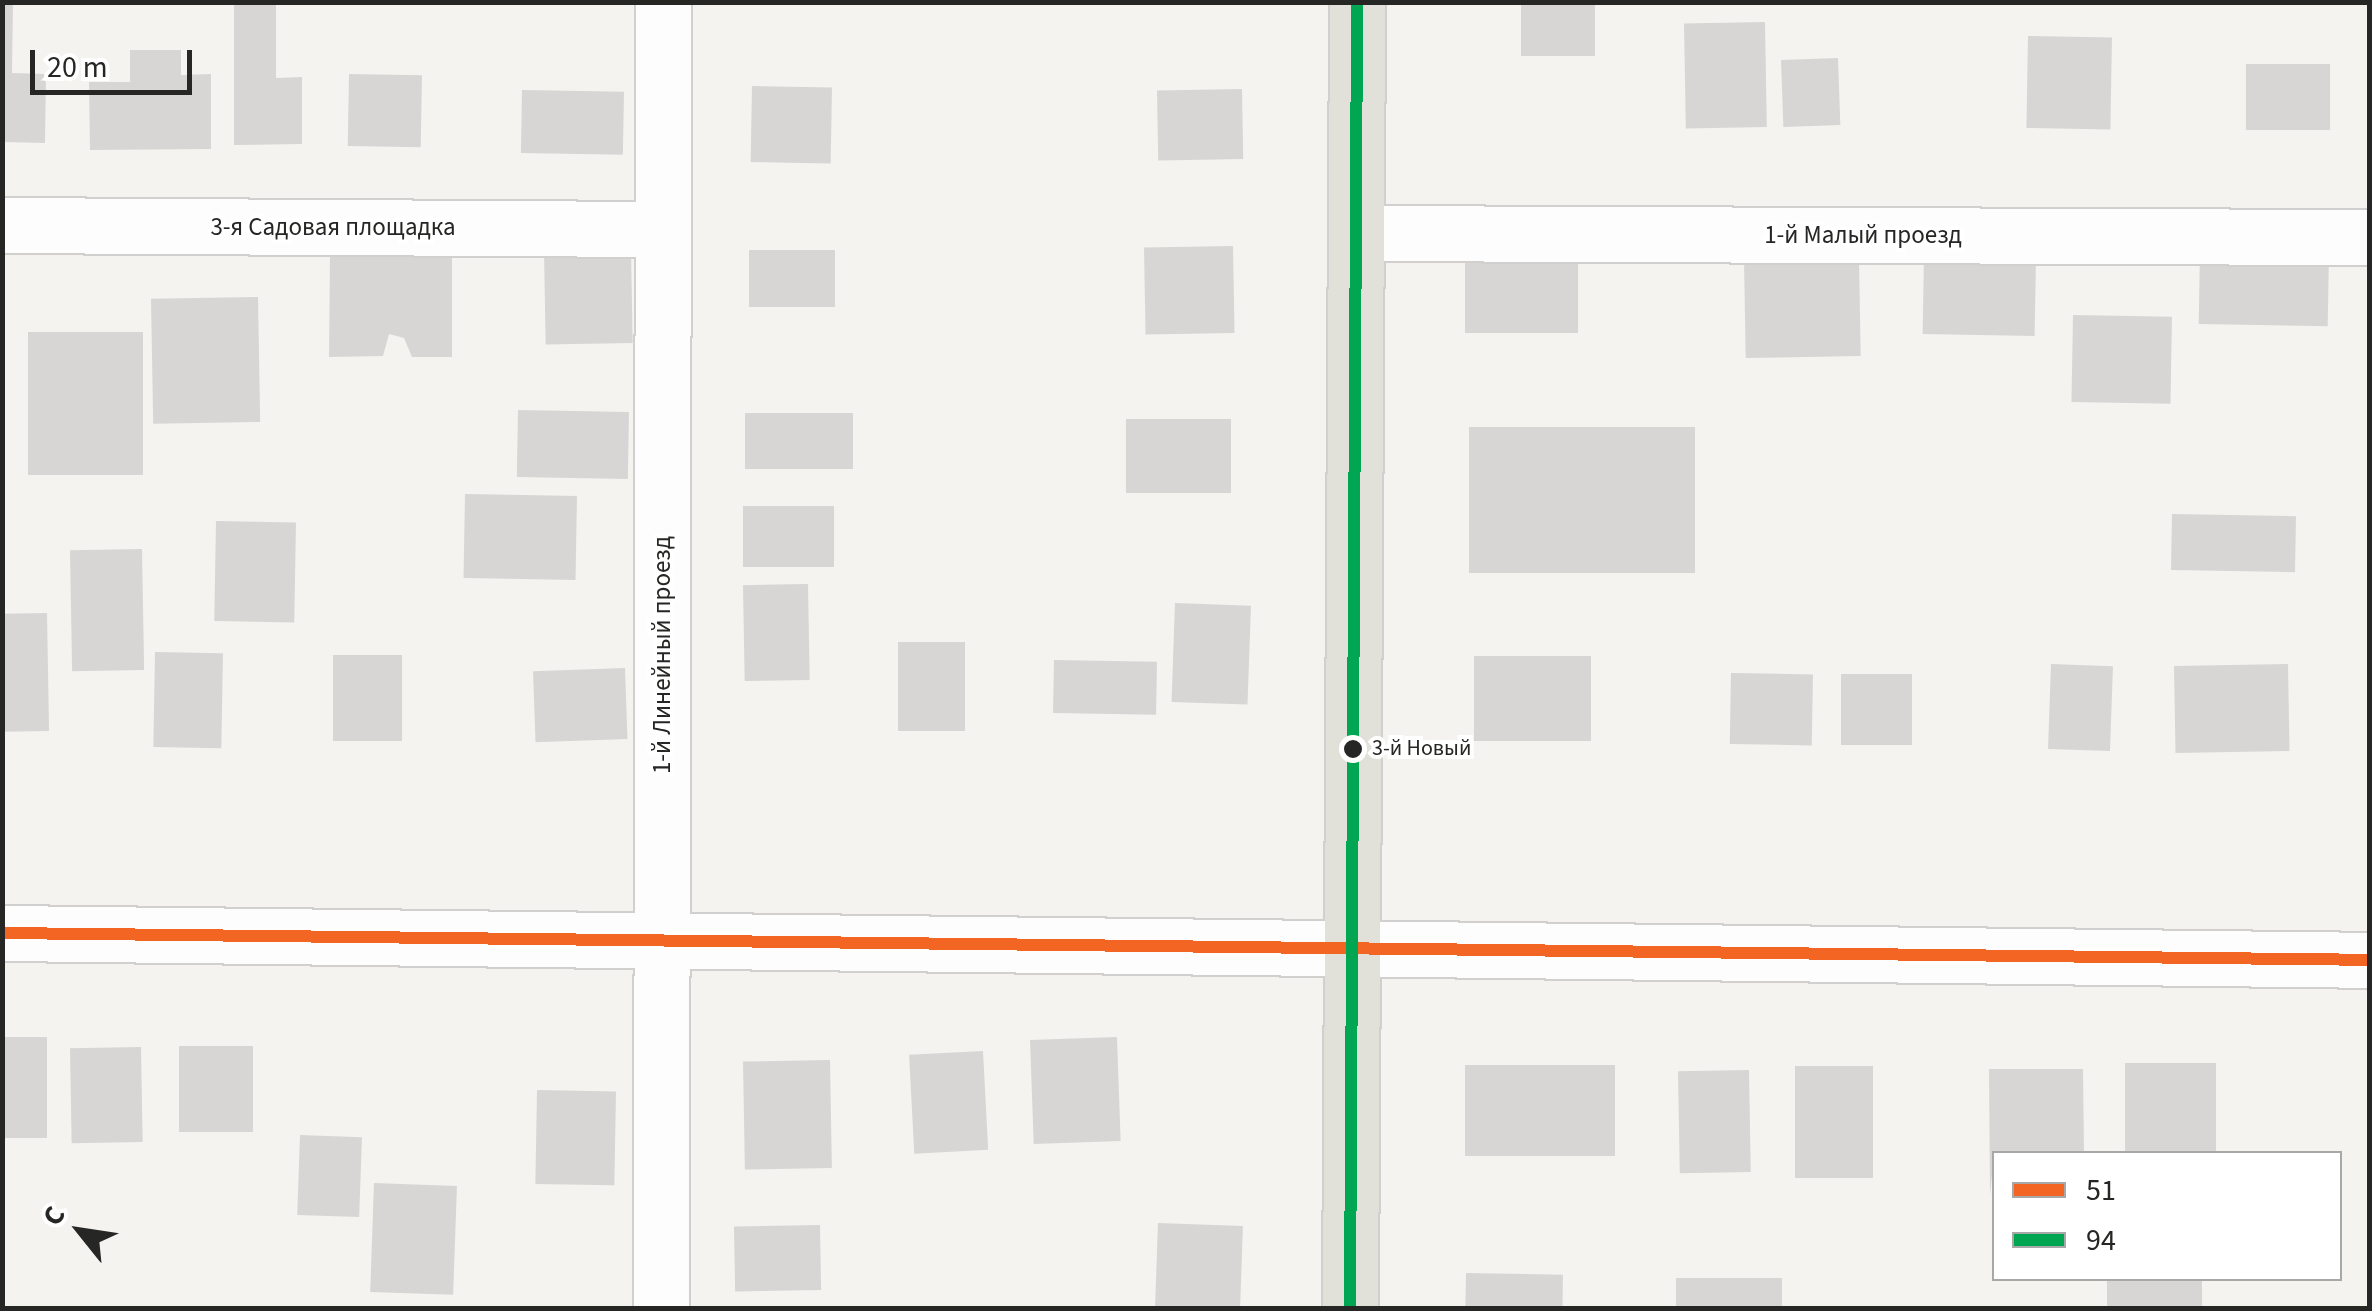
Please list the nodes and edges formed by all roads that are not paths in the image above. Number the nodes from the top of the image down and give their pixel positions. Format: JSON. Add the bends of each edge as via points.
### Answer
{"nodes":[{"id":1,"x":663,"y":2,"type":"edge"},
{"id":2,"x":1357,"y":2,"type":"edge"},
{"id":3,"x":2,"y":225,"type":"edge"},
{"id":4,"x":663,"y":228,"type":"junction"},
{"id":5,"x":1356,"y":233,"type":"junction"},
{"id":6,"x":2370,"y":237,"type":"edge"},
{"id":7,"x":2,"y":933,"type":"edge"},
{"id":8,"x":661,"y":940,"type":"junction"},
{"id":9,"x":1352,"y":948,"type":"junction"},
{"id":10,"x":2370,"y":960,"type":"edge"},
{"id":11,"x":661,"y":1308,"type":"edge"},
{"id":12,"x":1350,"y":1308,"type":"edge"}],
"edges":[{"from":1,"to":4,"type":"street","name":"1-й Линейный проезд"},
{"from":2,"to":5,"type":"main road"},
{"from":3,"to":4,"type":"street","name":"3-я Садовая площадка"},
{"from":4,"to":8,"type":"street","name":"1-й Линейный проезд"},
{"from":5,"to":6,"type":"street","name":"1-й Малый проезд"},
{"from":5,"to":9,"type":"main road"},
{"from":7,"to":8,"type":"street"},
{"from":8,"to":9,"type":"street"},
{"from":8,"to":11,"type":"street","name":"1-й Линейный проезд"},
{"from":9,"to":10,"type":"street"},
{"from":9,"to":12,"type":"main road"}]}
